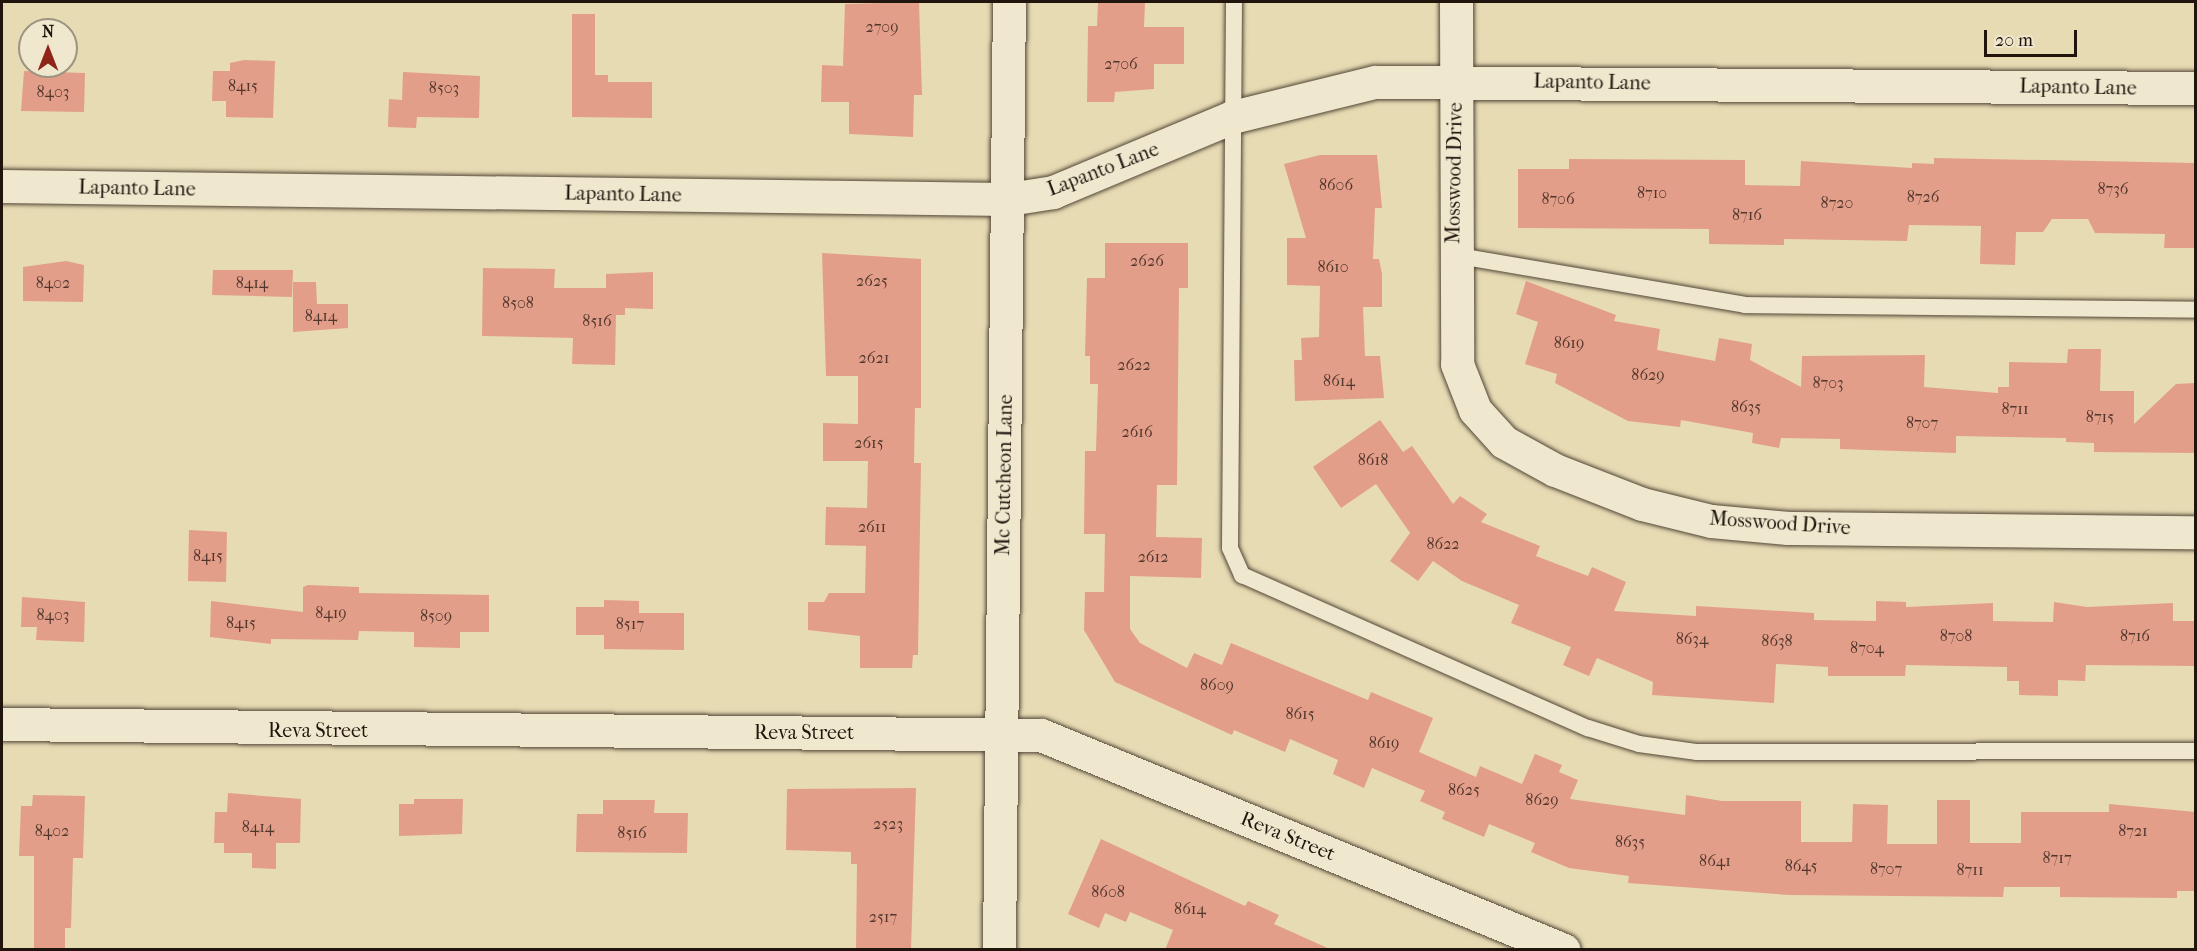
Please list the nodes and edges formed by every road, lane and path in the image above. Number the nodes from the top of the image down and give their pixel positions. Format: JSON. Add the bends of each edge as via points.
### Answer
{"nodes":[{"id":1,"x":1009,"y":2,"type":"edge"},
{"id":2,"x":1234,"y":2,"type":"edge"},
{"id":3,"x":1456,"y":2,"type":"edge"},
{"id":4,"x":1455,"y":81,"type":"junction"},
{"id":5,"x":2196,"y":88,"type":"edge"},
{"id":6,"x":1232,"y":117,"type":"junction"},
{"id":7,"x":2,"y":186,"type":"edge"},
{"id":8,"x":1009,"y":200,"type":"junction"},
{"id":9,"x":1453,"y":255,"type":"junction"},
{"id":10,"x":2196,"y":310,"type":"edge"},
{"id":11,"x":2196,"y":532,"type":"edge"},
{"id":12,"x":2,"y":724,"type":"edge"},
{"id":13,"x":1000,"y":733,"type":"junction"},
{"id":14,"x":2196,"y":752,"type":"edge"},
{"id":15,"x":999,"y":950,"type":"edge"},
{"id":16,"x":1564,"y":950,"type":"edge"}],
"edges":[{"from":1,"to":8,"type":"street","name":"Mc Cutcheon Lane"},
{"from":2,"to":6,"type":"lane"},
{"from":3,"to":4,"type":"street","name":"Mosswood Drive"},
{"from":4,"to":5,"type":"street","name":"Lapanto Lane"},
{"from":4,"to":6,"type":"street","name":"Lapanto Lane","via":[[1376,82]]},
{"from":4,"to":9,"type":"street","name":"Mosswood Drive"},
{"from":6,"to":8,"type":"street","name":"Lapanto Lane","via":[[1053,192]]},
{"from":6,"to":14,"type":"lane","via":[[1230,548],[1242,575],[1588,728],[1639,744],[1697,752]]},
{"from":7,"to":8,"type":"street","name":"Lapanto Lane"},
{"from":8,"to":13,"type":"street","name":"Mc Cutcheon Lane"},
{"from":9,"to":10,"type":"lane","via":[[1745,305]]},
{"from":9,"to":11,"type":"street","name":"Mosswood Drive","via":[[1457,364],[1475,410],[1504,442],[1555,470],[1642,504],[1711,521],[1788,528]]},
{"from":12,"to":13,"type":"street","name":"Reva Street"},
{"from":13,"to":15,"type":"street","name":"Mc Cutcheon Lane"},
{"from":13,"to":16,"type":"street","name":"Reva Street","via":[[1041,735]]}]}
